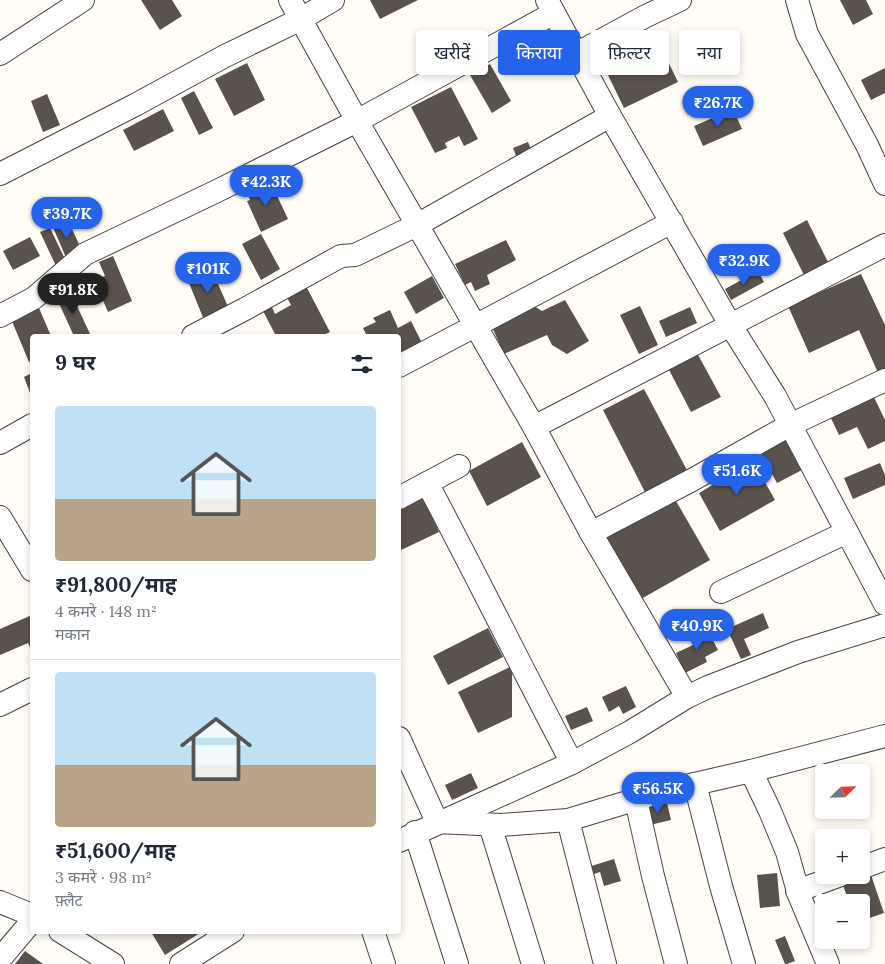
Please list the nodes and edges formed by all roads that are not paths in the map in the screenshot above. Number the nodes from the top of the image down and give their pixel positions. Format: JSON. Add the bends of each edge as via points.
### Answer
{"nodes":[{"id":1,"x":83,"y":0,"type":"edge"},
{"id":2,"x":333,"y":0,"type":"edge"},
{"id":3,"x":680,"y":0,"type":"edge"},
{"id":4,"x":797,"y":0,"type":"edge"},
{"id":5,"x":551,"y":6,"type":"edge"},
{"id":6,"x":295,"y":10,"type":"edge"},
{"id":7,"x":564,"y":30,"type":"edge"},
{"id":8,"x":580,"y":52,"type":"edge"},
{"id":9,"x":0,"y":54,"type":"edge"},
{"id":10,"x":580,"y":61,"type":"edge"},
{"id":11,"x":610,"y":116,"type":"junction"},
{"id":12,"x":356,"y":122,"type":"junction"},
{"id":13,"x":0,"y":174,"type":"edge"},
{"id":14,"x":885,"y":184,"type":"edge"},
{"id":15,"x":672,"y":222,"type":"junction"},
{"id":16,"x":417,"y":225,"type":"junction"},
{"id":17,"x":885,"y":245,"type":"edge"},
{"id":18,"x":0,"y":316,"type":"edge"},
{"id":19,"x":731,"y":326,"type":"junction"},
{"id":20,"x":474,"y":327,"type":"junction"},
{"id":21,"x":196,"y":334,"type":"edge"},
{"id":22,"x":401,"y":365,"type":"edge"},
{"id":23,"x":885,"y":380,"type":"edge"},
{"id":24,"x":790,"y":425,"type":"junction"},
{"id":25,"x":30,"y":426,"type":"edge"},
{"id":26,"x":534,"y":427,"type":"junction"},
{"id":27,"x":0,"y":444,"type":"edge"},
{"id":28,"x":459,"y":466,"type":"dead end"},
{"id":29,"x":427,"y":483,"type":"junction"},
{"id":30,"x":401,"y":497,"type":"edge"},
{"id":31,"x":0,"y":517,"type":"edge"},
{"id":32,"x":847,"y":532,"type":"junction"},
{"id":33,"x":591,"y":534,"type":"junction"},
{"id":34,"x":30,"y":567,"type":"edge"},
{"id":35,"x":721,"y":592,"type":"dead end"},
{"id":36,"x":885,"y":604,"type":"edge"},
{"id":37,"x":885,"y":625,"type":"edge"},
{"id":38,"x":30,"y":691,"type":"edge"},
{"id":39,"x":687,"y":697,"type":"junction"},
{"id":40,"x":0,"y":705,"type":"edge"},
{"id":41,"x":885,"y":736,"type":"edge"},
{"id":42,"x":401,"y":742,"type":"edge"},
{"id":43,"x":572,"y":763,"type":"junction"},
{"id":44,"x":751,"y":771,"type":"junction"},
{"id":45,"x":696,"y":784,"type":"junction"},
{"id":46,"x":636,"y":800,"type":"junction"},
{"id":47,"x":568,"y":820,"type":"junction"},
{"id":48,"x":437,"y":822,"type":"junction"},
{"id":49,"x":490,"y":825,"type":"junction"},
{"id":50,"x":407,"y":836,"type":"edge"},
{"id":51,"x":817,"y":884,"type":"edge"},
{"id":52,"x":798,"y":891,"type":"junction"},
{"id":53,"x":0,"y":902,"type":"edge"},
{"id":54,"x":30,"y":914,"type":"edge"},
{"id":55,"x":30,"y":923,"type":"edge"},
{"id":56,"x":65,"y":934,"type":"edge"},
{"id":57,"x":228,"y":934,"type":"edge"},
{"id":58,"x":373,"y":934,"type":"edge"},
{"id":59,"x":0,"y":959,"type":"edge"},
{"id":60,"x":114,"y":964,"type":"edge"},
{"id":61,"x":181,"y":964,"type":"edge"},
{"id":62,"x":384,"y":964,"type":"edge"},
{"id":63,"x":458,"y":964,"type":"edge"},
{"id":64,"x":533,"y":964,"type":"edge"},
{"id":65,"x":605,"y":964,"type":"edge"},
{"id":66,"x":676,"y":964,"type":"edge"},
{"id":67,"x":744,"y":964,"type":"edge"},
{"id":68,"x":828,"y":964,"type":"edge"}],
"edges":[{"from":1,"to":9,"type":"street"},
{"from":2,"to":6,"type":"street"},
{"from":3,"to":8,"type":"street"},
{"from":4,"to":14,"type":"street","via":[[808,34]]},
{"from":5,"to":7,"type":"street"},
{"from":5,"to":12,"type":"street"},
{"from":6,"to":12,"type":"street"},
{"from":6,"to":13,"type":"street","via":[[225,56]]},
{"from":10,"to":11,"type":"street"},
{"from":11,"to":15,"type":"street"},
{"from":11,"to":16,"type":"street"},
{"from":12,"to":16,"type":"street"},
{"from":12,"to":18,"type":"street","via":[[85,254],[34,298]]},
{"from":15,"to":19,"type":"street"},
{"from":15,"to":20,"type":"street"},
{"from":16,"to":20,"type":"street"},
{"from":16,"to":21,"type":"street","via":[[355,255],[341,256]]},
{"from":17,"to":19,"type":"street"},
{"from":19,"to":24,"type":"street"},
{"from":19,"to":26,"type":"street"},
{"from":20,"to":22,"type":"street"},
{"from":20,"to":26,"type":"street"},
{"from":23,"to":24,"type":"street"},
{"from":24,"to":32,"type":"street"},
{"from":24,"to":33,"type":"street"},
{"from":25,"to":27,"type":"street"},
{"from":26,"to":33,"type":"street"},
{"from":28,"to":29,"type":"street"},
{"from":29,"to":30,"type":"street"},
{"from":29,"to":43,"type":"street"},
{"from":31,"to":34,"type":"street"},
{"from":32,"to":35,"type":"street"},
{"from":32,"to":36,"type":"street"},
{"from":33,"to":39,"type":"street"},
{"from":37,"to":39,"type":"street","via":[[798,652]]},
{"from":38,"to":40,"type":"street"},
{"from":39,"to":43,"type":"street"},
{"from":41,"to":44,"type":"street"},
{"from":42,"to":48,"type":"street"},
{"from":43,"to":48,"type":"street"},
{"from":44,"to":45,"type":"street"},
{"from":44,"to":52,"type":"street","via":[[787,852]]},
{"from":45,"to":46,"type":"street"},
{"from":45,"to":67,"type":"street"},
{"from":46,"to":47,"type":"street"},
{"from":46,"to":66,"type":"street"},
{"from":47,"to":49,"type":"street"},
{"from":47,"to":65,"type":"street"},
{"from":48,"to":49,"type":"street"},
{"from":48,"to":50,"type":"street"},
{"from":49,"to":64,"type":"street"},
{"from":50,"to":63,"type":"street"},
{"from":51,"to":52,"type":"street"},
{"from":52,"to":68,"type":"street"},
{"from":53,"to":54,"type":"street"},
{"from":55,"to":59,"type":"street"},
{"from":56,"to":60,"type":"street"},
{"from":57,"to":61,"type":"street"},
{"from":58,"to":62,"type":"street"}]}
